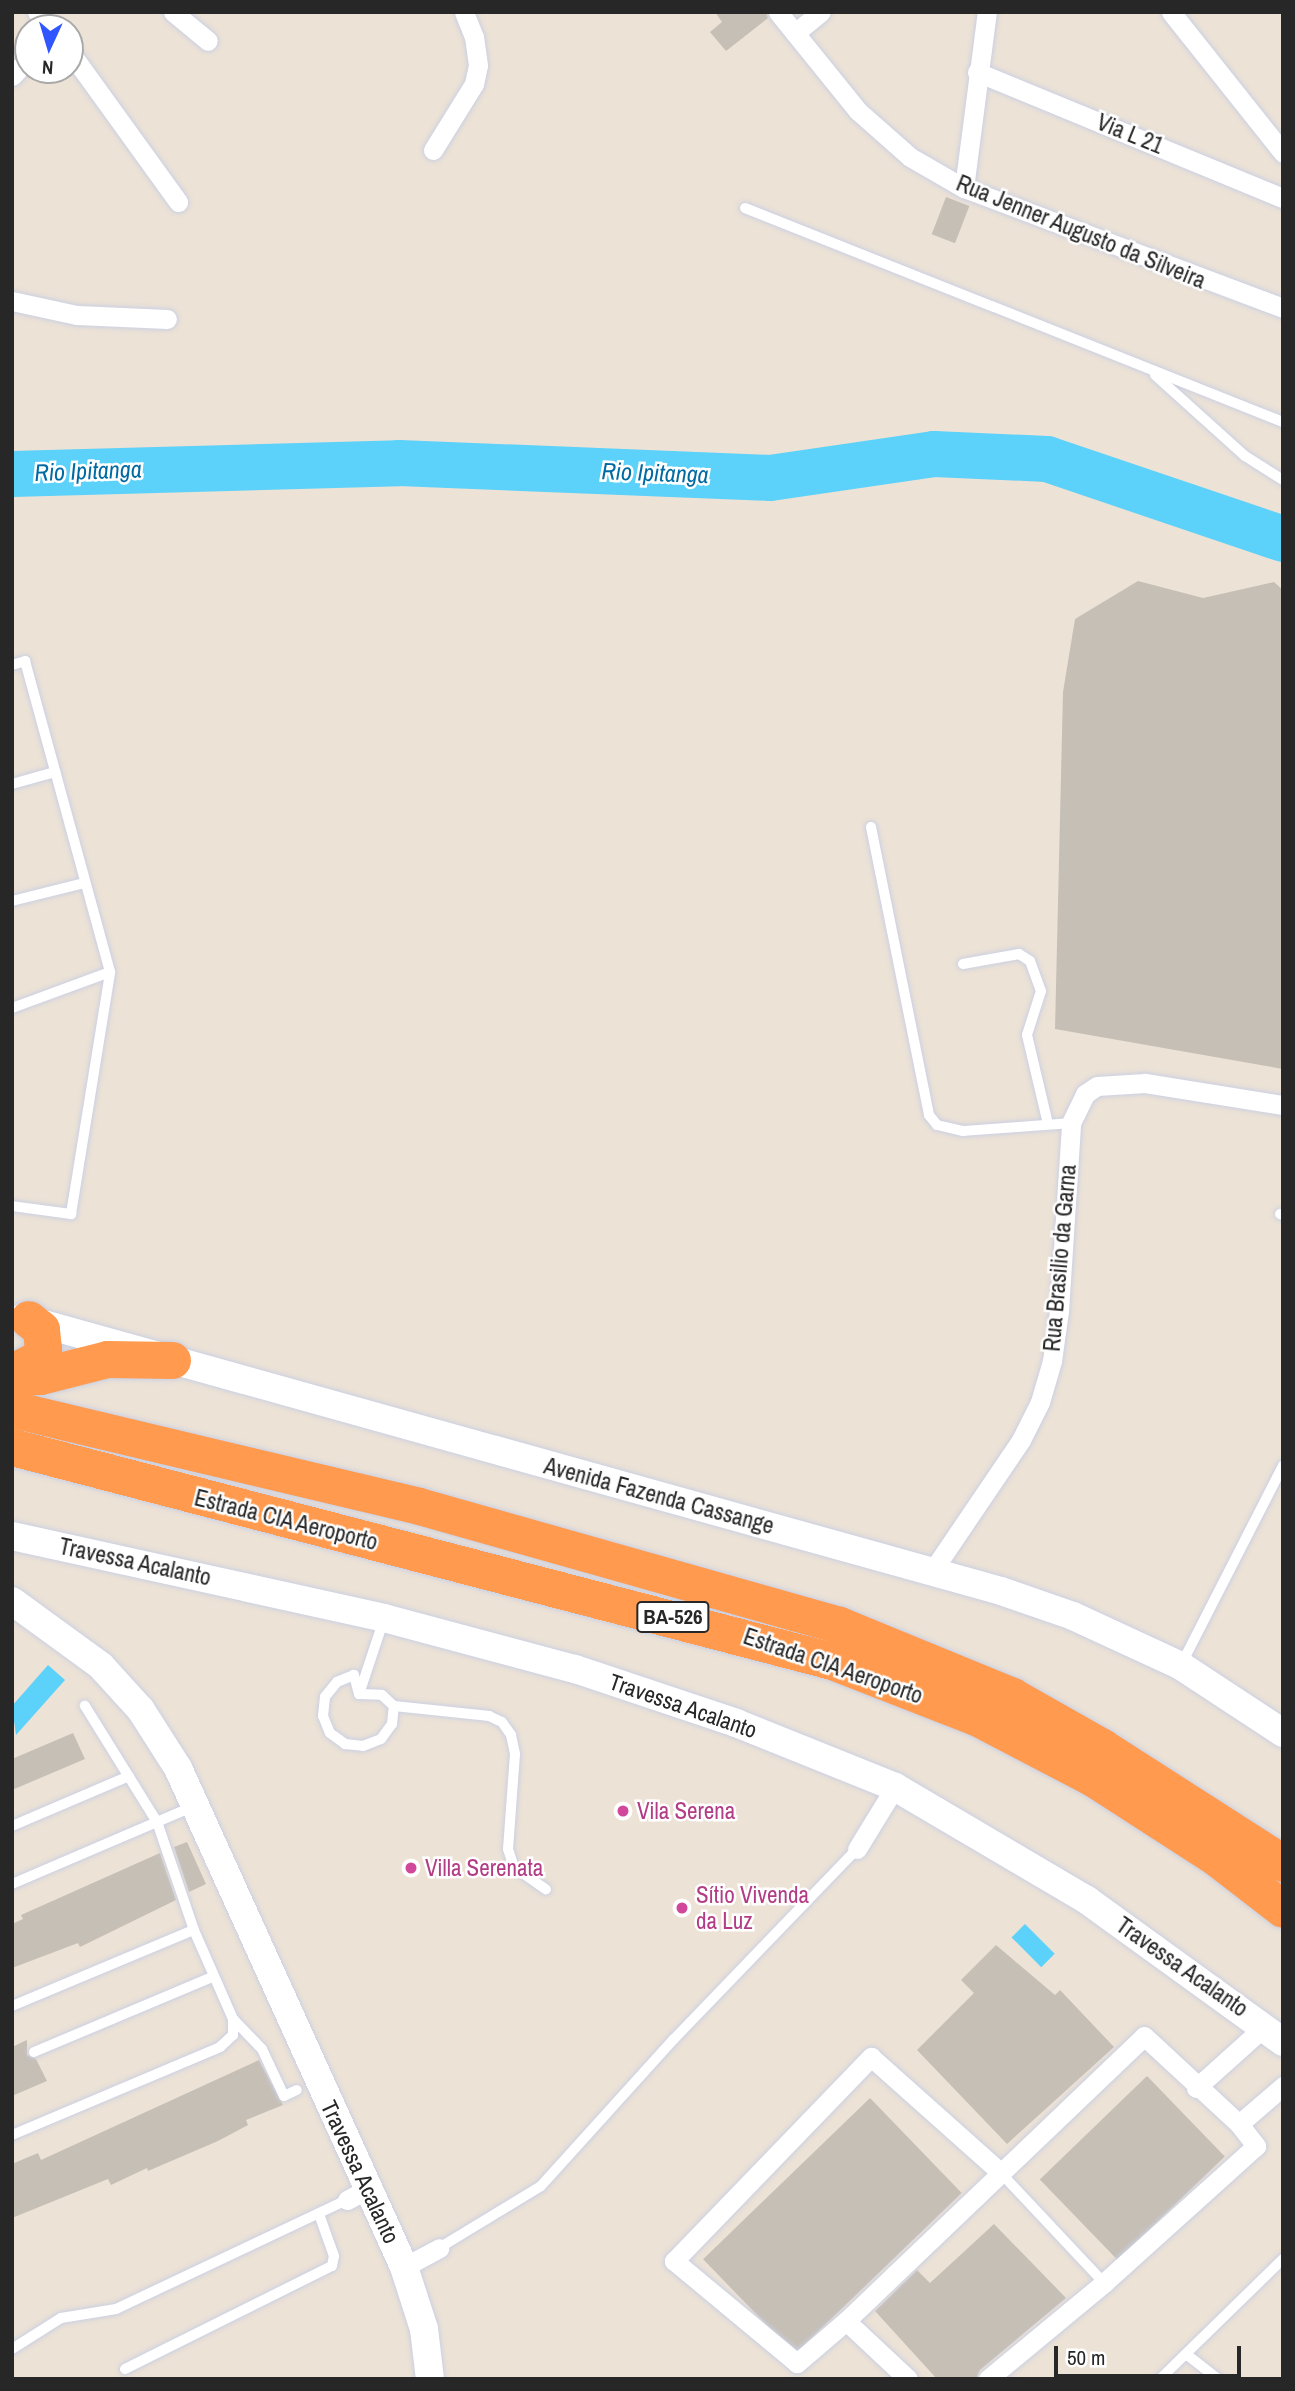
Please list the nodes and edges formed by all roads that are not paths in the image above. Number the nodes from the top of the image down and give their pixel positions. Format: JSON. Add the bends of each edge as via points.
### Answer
{"nodes":[{"id":1,"x":173,"y":12,"type":"edge"},
{"id":2,"x":464,"y":12,"type":"edge"},
{"id":3,"x":778,"y":12,"type":"edge"},
{"id":4,"x":821,"y":12,"type":"edge"},
{"id":5,"x":986,"y":12,"type":"edge"},
{"id":6,"x":1171,"y":12,"type":"edge"},
{"id":7,"x":795,"y":33,"type":"junction"},
{"id":8,"x":208,"y":41,"type":"dead end"},
{"id":9,"x":84,"y":71,"type":"edge"},
{"id":10,"x":977,"y":72,"type":"junction"},
{"id":11,"x":433,"y":150,"type":"dead end"},
{"id":12,"x":1283,"y":153,"type":"edge"},
{"id":13,"x":964,"y":188,"type":"junction"},
{"id":14,"x":1283,"y":198,"type":"edge"},
{"id":15,"x":178,"y":202,"type":"dead end"},
{"id":16,"x":745,"y":208,"type":"dead end"},
{"id":17,"x":12,"y":302,"type":"edge"},
{"id":18,"x":1283,"y":308,"type":"edge"},
{"id":19,"x":167,"y":319,"type":"dead end"},
{"id":20,"x":1153,"y":372,"type":"junction"},
{"id":21,"x":1283,"y":422,"type":"edge"},
{"id":22,"x":1283,"y":480,"type":"edge"},
{"id":23,"x":12,"y":664,"type":"edge"},
{"id":24,"x":55,"y":772,"type":"junction"},
{"id":25,"x":12,"y":784,"type":"edge"},
{"id":26,"x":870,"y":827,"type":"dead end"},
{"id":27,"x":84,"y":883,"type":"junction"},
{"id":28,"x":12,"y":901,"type":"edge"},
{"id":29,"x":963,"y":964,"type":"dead end"},
{"id":30,"x":110,"y":972,"type":"junction"},
{"id":31,"x":12,"y":1008,"type":"edge"},
{"id":32,"x":1283,"y":1105,"type":"edge"},
{"id":33,"x":1071,"y":1123,"type":"junction"},
{"id":34,"x":1048,"y":1124,"type":"junction"},
{"id":35,"x":12,"y":1206,"type":"edge"},
{"id":36,"x":20,"y":1317,"type":"edge"},
{"id":37,"x":172,"y":1360,"type":"junction"},
{"id":38,"x":12,"y":1374,"type":"edge"},
{"id":39,"x":12,"y":1409,"type":"edge"},
{"id":40,"x":12,"y":1447,"type":"edge"},
{"id":41,"x":1283,"y":1466,"type":"edge"},
{"id":42,"x":12,"y":1536,"type":"edge"},
{"id":43,"x":933,"y":1570,"type":"junction"},
{"id":44,"x":12,"y":1601,"type":"edge"},
{"id":45,"x":384,"y":1618,"type":"junction"},
{"id":46,"x":1181,"y":1666,"type":"junction"},
{"id":47,"x":359,"y":1694,"type":"junction"},
{"id":48,"x":85,"y":1706,"type":"dead end"},
{"id":49,"x":394,"y":1706,"type":"junction"},
{"id":50,"x":1283,"y":1733,"type":"edge"},
{"id":51,"x":129,"y":1776,"type":"junction"},
{"id":52,"x":895,"y":1787,"type":"junction"},
{"id":53,"x":194,"y":1806,"type":"junction"},
{"id":54,"x":157,"y":1822,"type":"junction"},
{"id":55,"x":12,"y":1826,"type":"edge"},
{"id":56,"x":857,"y":1849,"type":"joint"},
{"id":57,"x":1283,"y":1863,"type":"edge"},
{"id":58,"x":12,"y":1884,"type":"edge"},
{"id":59,"x":546,"y":1889,"type":"dead end"},
{"id":60,"x":1283,"y":1909,"type":"edge"},
{"id":61,"x":194,"y":1930,"type":"junction"},
{"id":62,"x":212,"y":1977,"type":"junction"},
{"id":63,"x":12,"y":2006,"type":"edge"},
{"id":64,"x":233,"y":2018,"type":"junction"},
{"id":65,"x":1274,"y":2034,"type":"edge"},
{"id":66,"x":34,"y":2052,"type":"dead end"},
{"id":67,"x":1283,"y":2086,"type":"edge"},
{"id":68,"x":1196,"y":2088,"type":"junction"},
{"id":69,"x":297,"y":2090,"type":"dead end"},
{"id":70,"x":1239,"y":2124,"type":"junction"},
{"id":71,"x":12,"y":2135,"type":"edge"},
{"id":72,"x":999,"y":2171,"type":"junction"},
{"id":73,"x":357,"y":2194,"type":"junction"},
{"id":74,"x":319,"y":2214,"type":"junction"},
{"id":75,"x":439,"y":2248,"type":"joint"},
{"id":76,"x":1283,"y":2259,"type":"edge"},
{"id":77,"x":404,"y":2267,"type":"junction"},
{"id":78,"x":1104,"y":2283,"type":"junction"},
{"id":79,"x":846,"y":2321,"type":"junction"},
{"id":80,"x":12,"y":2349,"type":"edge"},
{"id":81,"x":1186,"y":2354,"type":"junction"},
{"id":82,"x":125,"y":2369,"type":"dead end"},
{"id":83,"x":430,"y":2379,"type":"edge"},
{"id":84,"x":908,"y":2379,"type":"edge"},
{"id":85,"x":988,"y":2379,"type":"edge"},
{"id":86,"x":1160,"y":2379,"type":"edge"},
{"id":87,"x":1218,"y":2379,"type":"edge"}],
"edges":[{"from":1,"to":8,"type":"street"},
{"from":2,"to":11,"type":"street","via":[[476,45],[476,75]]},
{"from":3,"to":7,"type":"street","name":"Rua Jenner Augusto da Silveira"},
{"from":4,"to":7,"type":"street"},
{"from":5,"to":10,"type":"street"},
{"from":6,"to":12,"type":"street"},
{"from":7,"to":13,"type":"street","name":"Rua Jenner Augusto da Silveira","via":[[881,135]]},
{"from":9,"to":15,"type":"street"},
{"from":10,"to":13,"type":"street"},
{"from":10,"to":14,"type":"street","name":"Via L 21"},
{"from":13,"to":18,"type":"street","name":"Rua Jenner Augusto da Silveira"},
{"from":16,"to":20,"type":"lane","via":[[789,229],[984,300]]},
{"from":17,"to":19,"type":"street","via":[[77,315]]},
{"from":20,"to":21,"type":"lane"},
{"from":20,"to":22,"type":"lane","via":[[1245,456]]},
{"from":23,"to":24,"type":"lane","via":[[25,661]]},
{"from":24,"to":25,"type":"lane"},
{"from":24,"to":27,"type":"lane"},
{"from":26,"to":34,"type":"lane","via":[[929,1115],[948,1130]]},
{"from":27,"to":28,"type":"lane"},
{"from":27,"to":30,"type":"lane"},
{"from":29,"to":34,"type":"lane","via":[[1019,954],[1030,961],[1041,991],[1027,1035]]},
{"from":30,"to":31,"type":"lane"},
{"from":30,"to":35,"type":"lane","via":[[71,1214]]},
{"from":32,"to":33,"type":"street","via":[[1145,1083],[1115,1083],[1085,1094]]},
{"from":33,"to":34,"type":"lane"},
{"from":33,"to":43,"type":"street","name":"Rua Brasilio da Garna","via":[[1059,1311],[1040,1402],[1021,1440]]},
{"from":36,"to":37,"type":"main road","name":"Avenida Fazenda Cassange"},
{"from":36,"to":38,"type":"highway","via":[[41,1329],[43,1349],[37,1359]]},
{"from":37,"to":38,"type":"highway","via":[[107,1359],[40,1376]]},
{"from":37,"to":43,"type":"main road","name":"Avenida Fazenda Cassange"},
{"from":39,"to":57,"type":"highway","name":"Estrada CIA Aeroporto","number":"BA-526","via":[[457,1516],[839,1625],[1012,1696],[1102,1747]]},
{"from":40,"to":60,"type":"highway","name":"Estrada CIA Aeroporto","number":"BA-526","via":[[832,1661],[976,1717],[1093,1778],[1217,1858]]},
{"from":41,"to":46,"type":"lane"},
{"from":42,"to":45,"type":"main road","name":"Travessa Acalanto"},
{"from":43,"to":46,"type":"main road","name":"Avenida Fazenda Cassange","via":[[1073,1616]]},
{"from":44,"to":53,"type":"main road","name":"Travessa Acalanto","via":[[101,1666],[141,1710],[178,1768]]},
{"from":45,"to":47,"type":"lane"},
{"from":45,"to":52,"type":"main road","name":"Travessa Acalanto","via":[[575,1669],[736,1723]]},
{"from":46,"to":50,"type":"main road","name":"Avenida Fazenda Cassange"},
{"from":47,"to":49,"type":"lane","via":[[382,1695]]},
{"from":47,"to":49,"type":"lane","via":[[354,1675],[337,1682],[325,1697],[323,1716],[330,1733],[345,1744],[363,1746],[381,1739],[392,1724]]},
{"from":48,"to":51,"type":"lane"},
{"from":49,"to":59,"type":"lane","via":[[488,1716],[502,1722],[515,1754],[508,1849],[514,1867]]},
{"from":51,"to":54,"type":"lane"},
{"from":51,"to":55,"type":"lane"},
{"from":52,"to":56,"type":"street"},
{"from":52,"to":65,"type":"main road","name":"Travessa Acalanto","via":[[1087,1900]]},
{"from":53,"to":54,"type":"lane"},
{"from":53,"to":73,"type":"main road","name":"Travessa Acalanto"},
{"from":54,"to":58,"type":"lane"},
{"from":54,"to":61,"type":"lane"},
{"from":56,"to":75,"type":"lane","via":[[674,2039],[541,2186]]},
{"from":61,"to":62,"type":"lane"},
{"from":61,"to":63,"type":"lane"},
{"from":62,"to":64,"type":"lane"},
{"from":62,"to":66,"type":"lane"},
{"from":64,"to":69,"type":"lane","via":[[262,2049],[284,2095]]},
{"from":64,"to":71,"type":"lane","via":[[233,2035],[220,2048]]},
{"from":65,"to":68,"type":"street"},
{"from":67,"to":70,"type":"street"},
{"from":68,"to":70,"type":"street"},
{"from":68,"to":72,"type":"street","via":[[1144,2036]]},
{"from":70,"to":78,"type":"street","via":[[1256,2146]]},
{"from":72,"to":78,"type":"lane"},
{"from":72,"to":79,"type":"street"},
{"from":72,"to":79,"type":"street","via":[[871,2057],[674,2261],[797,2363]]},
{"from":73,"to":74,"type":"lane"},
{"from":73,"to":77,"type":"main road","name":"Travessa Acalanto"},
{"from":74,"to":80,"type":"lane","via":[[116,2309],[61,2318]]},
{"from":74,"to":82,"type":"lane","via":[[334,2256],[332,2266]]},
{"from":75,"to":77,"type":"street"},
{"from":76,"to":81,"type":"lane"},
{"from":77,"to":83,"type":"main road","name":"Travessa Acalanto","via":[[424,2329]]},
{"from":78,"to":85,"type":"street"},
{"from":79,"to":84,"type":"street"},
{"from":81,"to":86,"type":"lane"},
{"from":81,"to":87,"type":"lane"}]}
